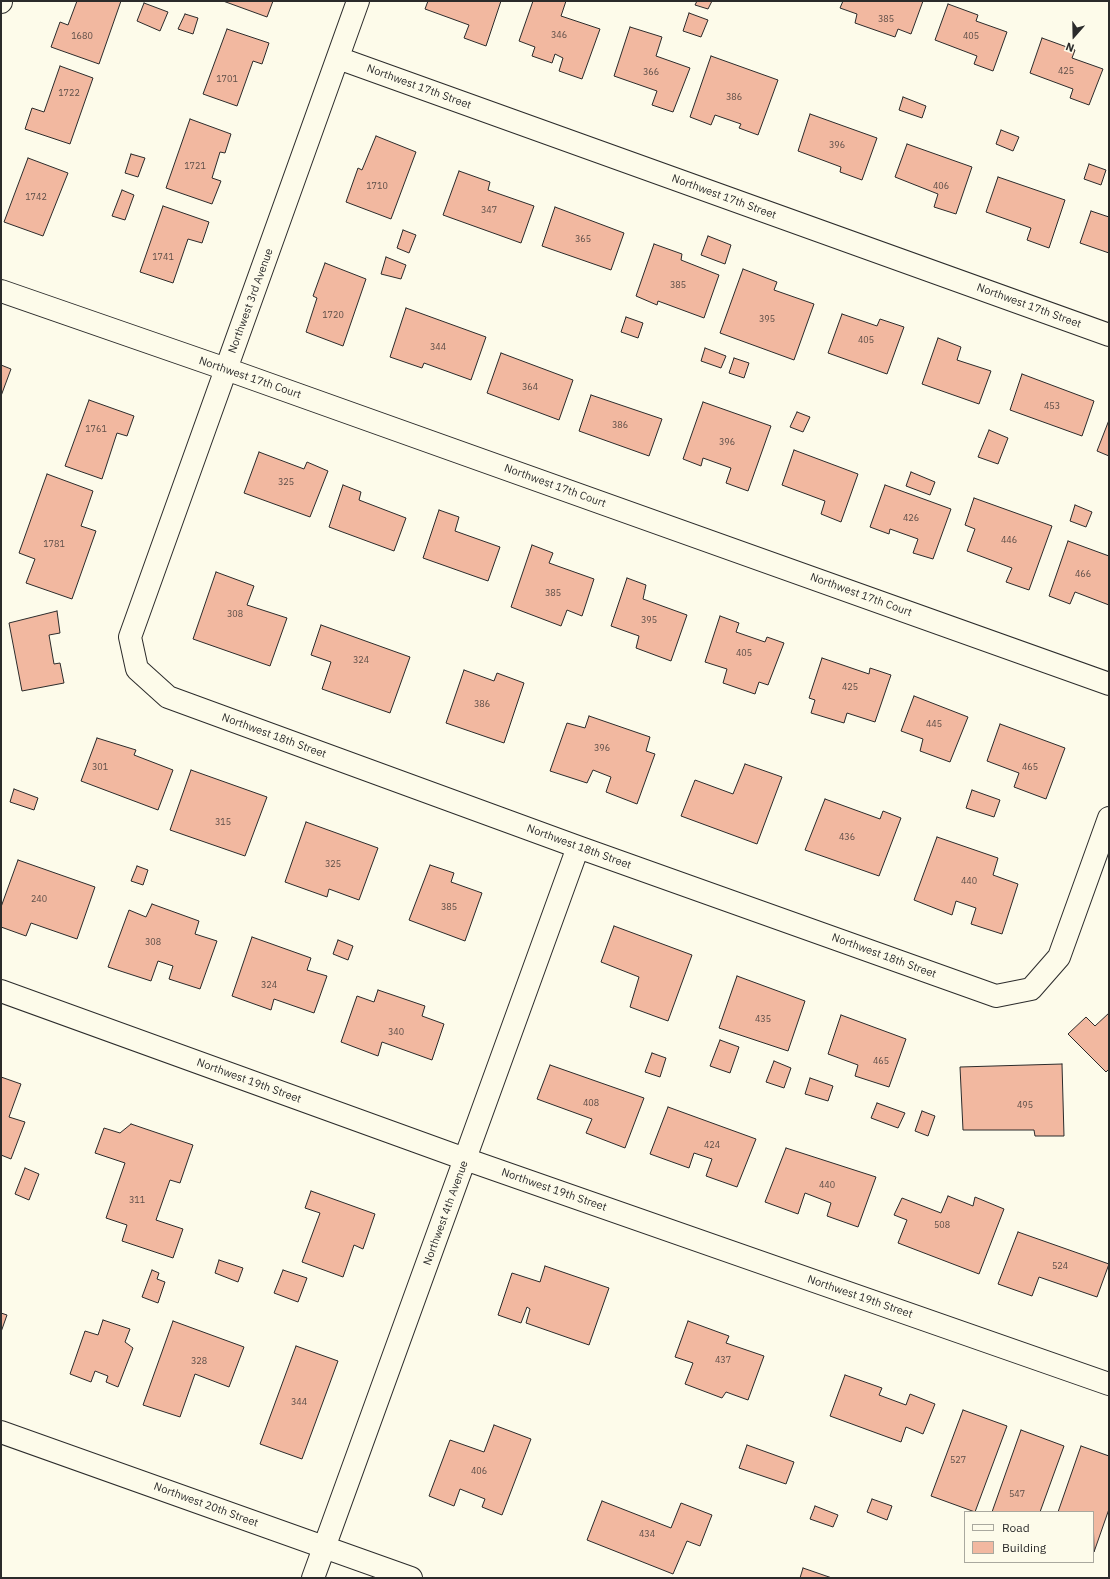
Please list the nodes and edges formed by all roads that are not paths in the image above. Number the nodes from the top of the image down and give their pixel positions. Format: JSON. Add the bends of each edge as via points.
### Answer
{"nodes":[{"id":1,"x":358,"y":1,"type":"edge"},
{"id":2,"x":338,"y":58,"type":"junction"},
{"id":3,"x":1,"y":292,"type":"edge"},
{"id":4,"x":1109,"y":335,"type":"edge"},
{"id":5,"x":226,"y":369,"type":"junction"},
{"id":6,"x":137,"y":669,"type":"joint"},
{"id":7,"x":1109,"y":684,"type":"edge"},
{"id":8,"x":1109,"y":818,"type":"edge"},
{"id":9,"x":578,"y":847,"type":"junction"},
{"id":10,"x":1,"y":991,"type":"edge"},
{"id":11,"x":465,"y":1159,"type":"junction"},
{"id":12,"x":1109,"y":1384,"type":"edge"},
{"id":13,"x":1,"y":1432,"type":"edge"},
{"id":14,"x":324,"y":1547,"type":"junction"},
{"id":15,"x":313,"y":1578,"type":"edge"},
{"id":16,"x":411,"y":1578,"type":"edge"}],
"edges":[{"from":1,"to":2,"type":"street","name":"Northwest 3rd Avenue"},
{"from":2,"to":4,"type":"street","name":"Northwest 17th Street"},
{"from":2,"to":5,"type":"street","name":"Northwest 3rd Avenue"},
{"from":3,"to":5,"type":"street","name":"Northwest 17th Court"},
{"from":5,"to":6,"type":"street","name":"Northwest 3rd Avenue","via":[[130,637]]},
{"from":5,"to":7,"type":"street","name":"Northwest 17th Court"},
{"from":6,"to":9,"type":"street","name":"Northwest 18th Street","via":[[168,697]]},
{"from":8,"to":9,"type":"street","name":"Northwest 18th Street","via":[[1059,957],[1031,989],[996,996]]},
{"from":9,"to":11,"type":"street","name":"Northwest 4th Avenue"},
{"from":10,"to":11,"type":"street","name":"Northwest 19th Street"},
{"from":11,"to":12,"type":"street","name":"Northwest 19th Street"},
{"from":11,"to":14,"type":"street","name":"Northwest 4th Avenue"},
{"from":13,"to":14,"type":"street","name":"Northwest 20th Street"},
{"from":14,"to":15,"type":"street","name":"Northwest 4th Avenue"},
{"from":14,"to":16,"type":"street","name":"Northwest 20th Street"}]}
